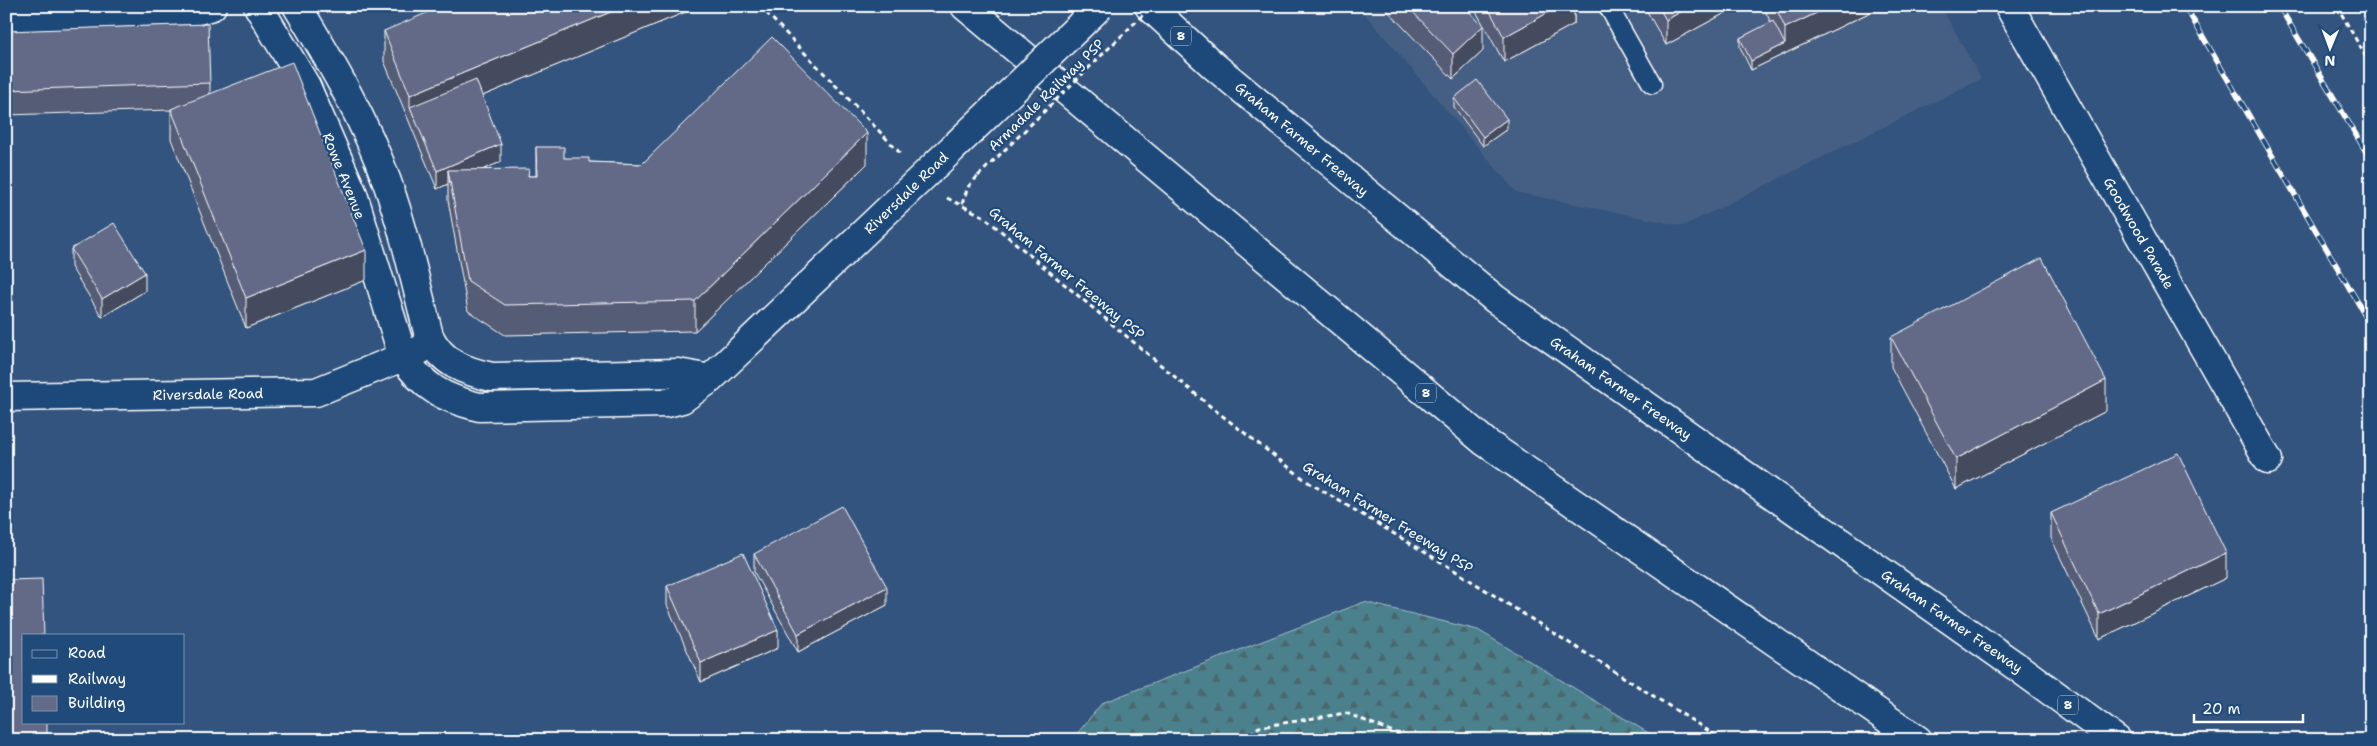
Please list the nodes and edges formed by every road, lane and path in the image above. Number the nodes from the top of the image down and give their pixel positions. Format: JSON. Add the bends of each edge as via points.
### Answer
{"nodes":[{"id":1,"x":212,"y":6,"type":"edge"},
{"id":2,"x":258,"y":6,"type":"edge"},
{"id":3,"x":297,"y":6,"type":"edge"},
{"id":4,"x":760,"y":6,"type":"edge"},
{"id":5,"x":965,"y":6,"type":"edge"},
{"id":6,"x":1100,"y":6,"type":"edge"},
{"id":7,"x":1151,"y":6,"type":"edge"},
{"id":8,"x":1608,"y":6,"type":"edge"},
{"id":9,"x":2009,"y":6,"type":"edge"},
{"id":10,"x":2337,"y":6,"type":"edge"},
{"id":11,"x":6,"y":18,"type":"edge"},
{"id":12,"x":2371,"y":66,"type":"edge"},
{"id":13,"x":1652,"y":84,"type":"dead end"},
{"id":14,"x":906,"y":159,"type":"dead end"},
{"id":15,"x":943,"y":193,"type":"dead end"},
{"id":16,"x":962,"y":204,"type":"junction"},
{"id":17,"x":434,"y":345,"type":"junction"},
{"id":18,"x":403,"y":357,"type":"junction"},
{"id":19,"x":710,"y":378,"type":"junction"},
{"id":20,"x":6,"y":397,"type":"edge"},
{"id":21,"x":2268,"y":460,"type":"dead end"},
{"id":22,"x":1243,"y":740,"type":"edge"},
{"id":23,"x":1413,"y":740,"type":"edge"},
{"id":24,"x":1723,"y":740,"type":"edge"},
{"id":25,"x":1918,"y":740,"type":"edge"},
{"id":26,"x":2117,"y":740,"type":"edge"}],
"edges":[{"from":1,"to":11,"type":"main road","via":[[198,10]]},
{"from":2,"to":18,"type":"main road","name":"Rowe Avenue","via":[[306,86],[353,194]]},
{"from":3,"to":17,"type":"main road","via":[[344,88],[387,180]]},
{"from":4,"to":14,"type":"path"},
{"from":5,"to":25,"type":"main road","number":"8","via":[[1485,442]]},
{"from":6,"to":19,"type":"main road","name":"Riversdale Road","bridge":true},
{"from":7,"to":16,"type":"path","name":"Armadale Railway PSP","bridge":true,"via":[[978,176],[968,187]]},
{"from":7,"to":26,"type":"main road","name":"Graham Farmer Freeway","number":"8","via":[[1214,66],[1495,299]]},
{"from":8,"to":13,"type":"lane"},
{"from":9,"to":21,"type":"main road","name":"Goodwood Parade"},
{"from":10,"to":12,"type":"path"},
{"from":15,"to":16,"type":"path","name":"Graham Farmer Freeway PSP"},
{"from":16,"to":24,"type":"path","name":"Graham Farmer Freeway PSP","via":[[983,216],[1210,407],[1308,482]]},
{"from":17,"to":18,"type":"main road","name":"Riversdale Road"},
{"from":17,"to":19,"type":"main road","via":[[453,364],[466,371],[492,376],[678,373]]},
{"from":18,"to":19,"type":"main road","name":"Riversdale Road","via":[[416,376],[433,390],[455,401],[479,407],[667,403],[682,399]]},
{"from":18,"to":20,"type":"main road","name":"Riversdale Road","via":[[316,392]]},
{"from":22,"to":23,"type":"path","via":[[1259,727],[1346,714]]}]}
